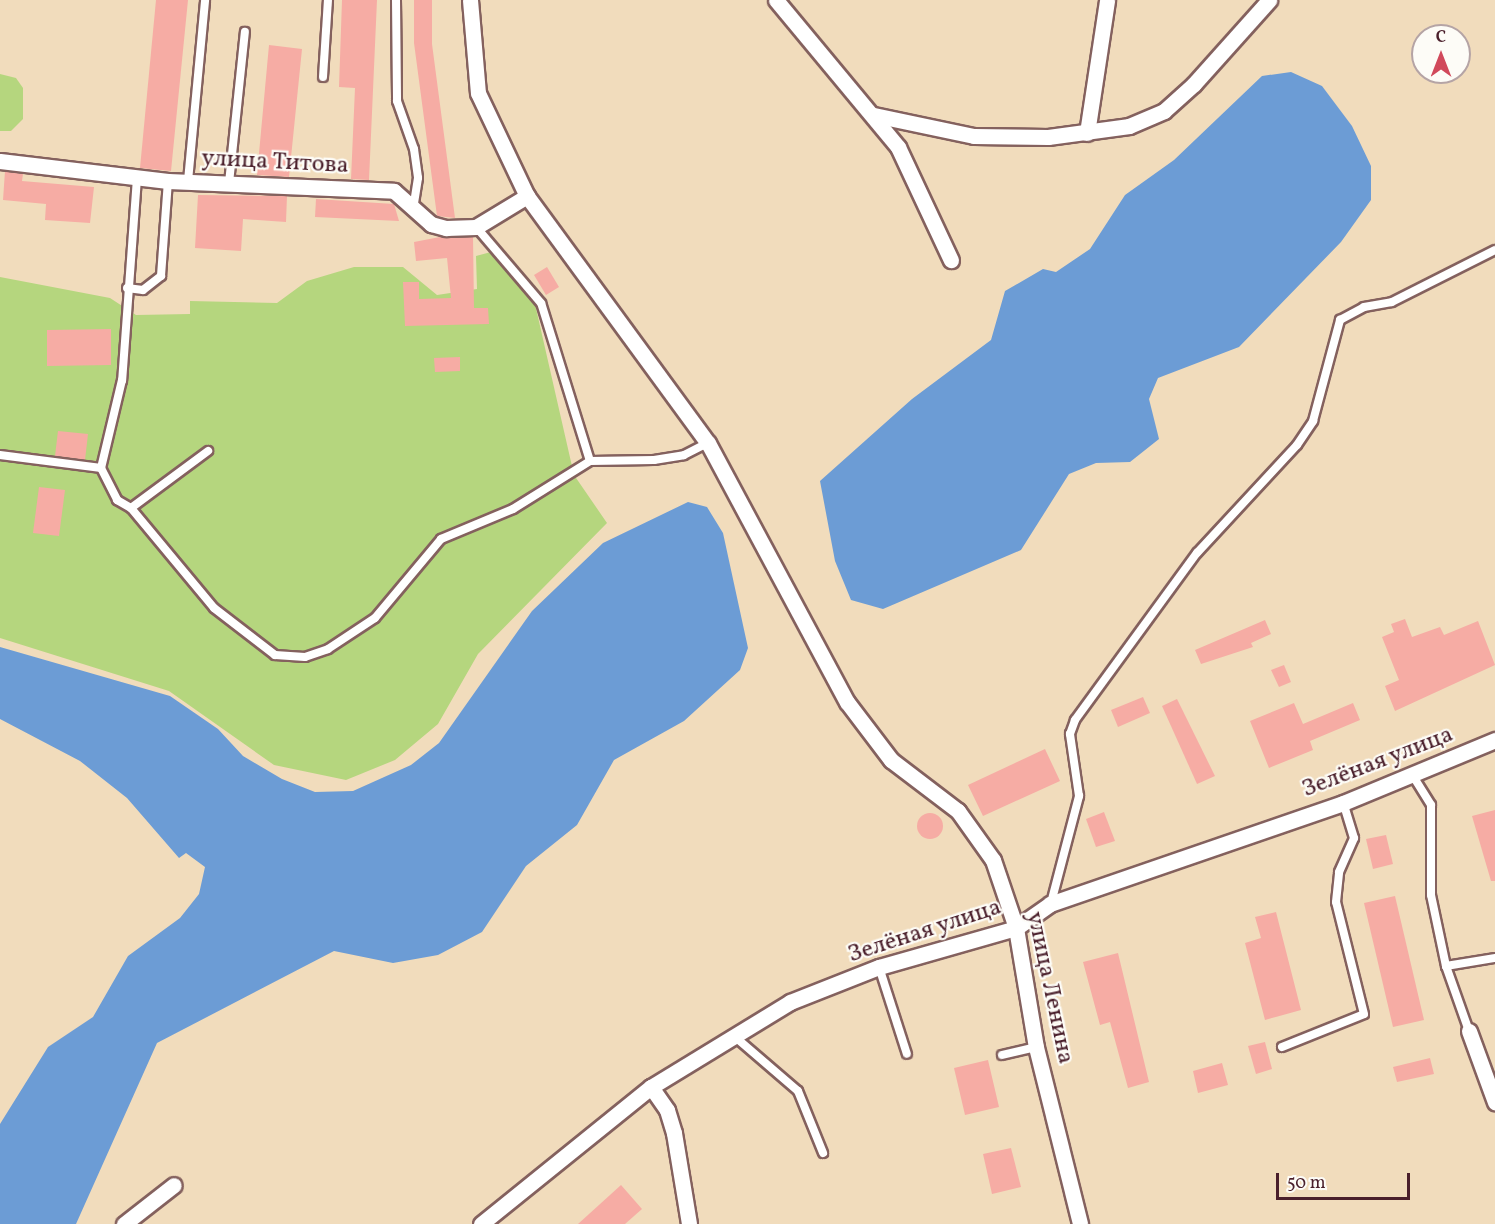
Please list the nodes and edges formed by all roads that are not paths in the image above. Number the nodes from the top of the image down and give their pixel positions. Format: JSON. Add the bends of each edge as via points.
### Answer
{"nodes":[{"id":1,"x":205,"y":0,"type":"edge"},
{"id":2,"x":328,"y":0,"type":"edge"},
{"id":3,"x":396,"y":0,"type":"edge"},
{"id":4,"x":470,"y":0,"type":"edge"},
{"id":5,"x":776,"y":0,"type":"edge"},
{"id":6,"x":1107,"y":0,"type":"edge"},
{"id":7,"x":1269,"y":0,"type":"edge"},
{"id":8,"x":246,"y":32,"type":"dead end"},
{"id":9,"x":323,"y":77,"type":"dead end"},
{"id":10,"x":874,"y":115,"type":"junction"},
{"id":11,"x":1087,"y":133,"type":"junction"},
{"id":12,"x":0,"y":161,"type":"edge"},
{"id":13,"x":137,"y":178,"type":"junction"},
{"id":14,"x":168,"y":181,"type":"junction"},
{"id":15,"x":188,"y":181,"type":"junction"},
{"id":16,"x":229,"y":183,"type":"junction"},
{"id":17,"x":527,"y":196,"type":"junction"},
{"id":18,"x":413,"y":208,"type":"junction"},
{"id":19,"x":476,"y":227,"type":"junction"},
{"id":20,"x":1495,"y":250,"type":"edge"},
{"id":21,"x":951,"y":260,"type":"dead end"},
{"id":22,"x":127,"y":288,"type":"junction"},
{"id":23,"x":708,"y":443,"type":"junction"},
{"id":24,"x":208,"y":452,"type":"dead end"},
{"id":25,"x":0,"y":455,"type":"edge"},
{"id":26,"x":590,"y":461,"type":"junction"},
{"id":27,"x":101,"y":468,"type":"junction"},
{"id":28,"x":130,"y":508,"type":"junction"},
{"id":29,"x":1495,"y":740,"type":"edge"},
{"id":30,"x":1413,"y":776,"type":"junction"},
{"id":31,"x":1343,"y":803,"type":"junction"},
{"id":32,"x":1050,"y":904,"type":"junction"},
{"id":33,"x":1016,"y":928,"type":"junction"},
{"id":34,"x":1495,"y":958,"type":"edge"},
{"id":35,"x":1446,"y":966,"type":"junction"},
{"id":36,"x":879,"y":967,"type":"junction"},
{"id":37,"x":1469,"y":1031,"type":"joint"},
{"id":38,"x":733,"y":1035,"type":"junction"},
{"id":39,"x":1036,"y":1047,"type":"junction"},
{"id":40,"x":1282,"y":1047,"type":"dead end"},
{"id":41,"x":907,"y":1054,"type":"dead end"},
{"id":42,"x":1002,"y":1055,"type":"dead end"},
{"id":43,"x":651,"y":1087,"type":"junction"},
{"id":44,"x":1495,"y":1102,"type":"edge"},
{"id":45,"x":823,"y":1153,"type":"dead end"},
{"id":46,"x":174,"y":1185,"type":"dead end"},
{"id":47,"x":124,"y":1224,"type":"edge"},
{"id":48,"x":481,"y":1224,"type":"edge"},
{"id":49,"x":689,"y":1224,"type":"edge"},
{"id":50,"x":1080,"y":1224,"type":"edge"}],
"edges":[{"from":1,"to":15,"type":"lane"},
{"from":2,"to":9,"type":"lane"},
{"from":3,"to":18,"type":"lane","via":[[397,101],[415,159]]},
{"from":4,"to":17,"type":"street","name":"улица Ленина","via":[[478,93]]},
{"from":5,"to":10,"type":"street","via":[[843,87]]},
{"from":6,"to":11,"type":"street","via":[[1094,60]]},
{"from":7,"to":11,"type":"street","via":[[1164,111],[1129,126]]},
{"from":8,"to":16,"type":"lane"},
{"from":10,"to":11,"type":"street","via":[[974,136]]},
{"from":10,"to":21,"type":"street","via":[[898,147]]},
{"from":12,"to":13,"type":"street","name":"улица Титова"},
{"from":13,"to":14,"type":"street","name":"улица Титова"},
{"from":13,"to":22,"type":"lane"},
{"from":14,"to":15,"type":"street","name":"улица Титова"},
{"from":14,"to":22,"type":"lane","via":[[161,276],[143,290]]},
{"from":15,"to":16,"type":"street","name":"улица Титова"},
{"from":16,"to":18,"type":"street","name":"улица Титова","via":[[394,191]]},
{"from":17,"to":19,"type":"street"},
{"from":17,"to":23,"type":"street","name":"улица Ленина"},
{"from":18,"to":19,"type":"street","name":"улица Титова","via":[[431,224]]},
{"from":19,"to":26,"type":"lane","via":[[541,303]]},
{"from":20,"to":32,"type":"lane","via":[[1392,302],[1364,307],[1340,320],[1313,421],[1197,554],[1076,720],[1070,734],[1079,796]]},
{"from":22,"to":27,"type":"lane","via":[[122,380]]},
{"from":23,"to":26,"type":"lane","via":[[684,455],[654,460]]},
{"from":23,"to":33,"type":"street","name":"улица Ленина","via":[[847,702],[874,740],[979,835]]},
{"from":24,"to":28,"type":"lane"},
{"from":25,"to":27,"type":"lane"},
{"from":26,"to":28,"type":"lane","via":[[513,509],[441,539],[375,618],[328,649],[305,657],[275,655],[254,644],[214,608]]},
{"from":27,"to":28,"type":"lane","via":[[117,500]]},
{"from":29,"to":30,"type":"street","name":"Зелёная улица"},
{"from":30,"to":31,"type":"street","name":"Зелёная улица"},
{"from":30,"to":35,"type":"lane","via":[[1431,805],[1431,895]]},
{"from":31,"to":32,"type":"street","name":"Зелёная улица"},
{"from":31,"to":40,"type":"lane","via":[[1354,838],[1339,872],[1336,902],[1364,1014]]},
{"from":32,"to":33,"type":"street","name":"Зелёная улица"},
{"from":33,"to":36,"type":"street","name":"Зелёная улица"},
{"from":33,"to":39,"type":"street","name":"улица Ленина"},
{"from":34,"to":35,"type":"lane"},
{"from":35,"to":37,"type":"lane"},
{"from":36,"to":38,"type":"street","name":"Зелёная улица","via":[[790,1002]]},
{"from":36,"to":41,"type":"lane"},
{"from":37,"to":44,"type":"street"},
{"from":38,"to":43,"type":"street","name":"Зелёная улица"},
{"from":38,"to":45,"type":"lane","via":[[798,1091]]},
{"from":39,"to":42,"type":"lane"},
{"from":39,"to":50,"type":"street","name":"улица Ленина"},
{"from":43,"to":48,"type":"street","name":"Зелёная улица"},
{"from":43,"to":49,"type":"street","via":[[667,1110],[674,1134]]},
{"from":46,"to":47,"type":"street"}]}
